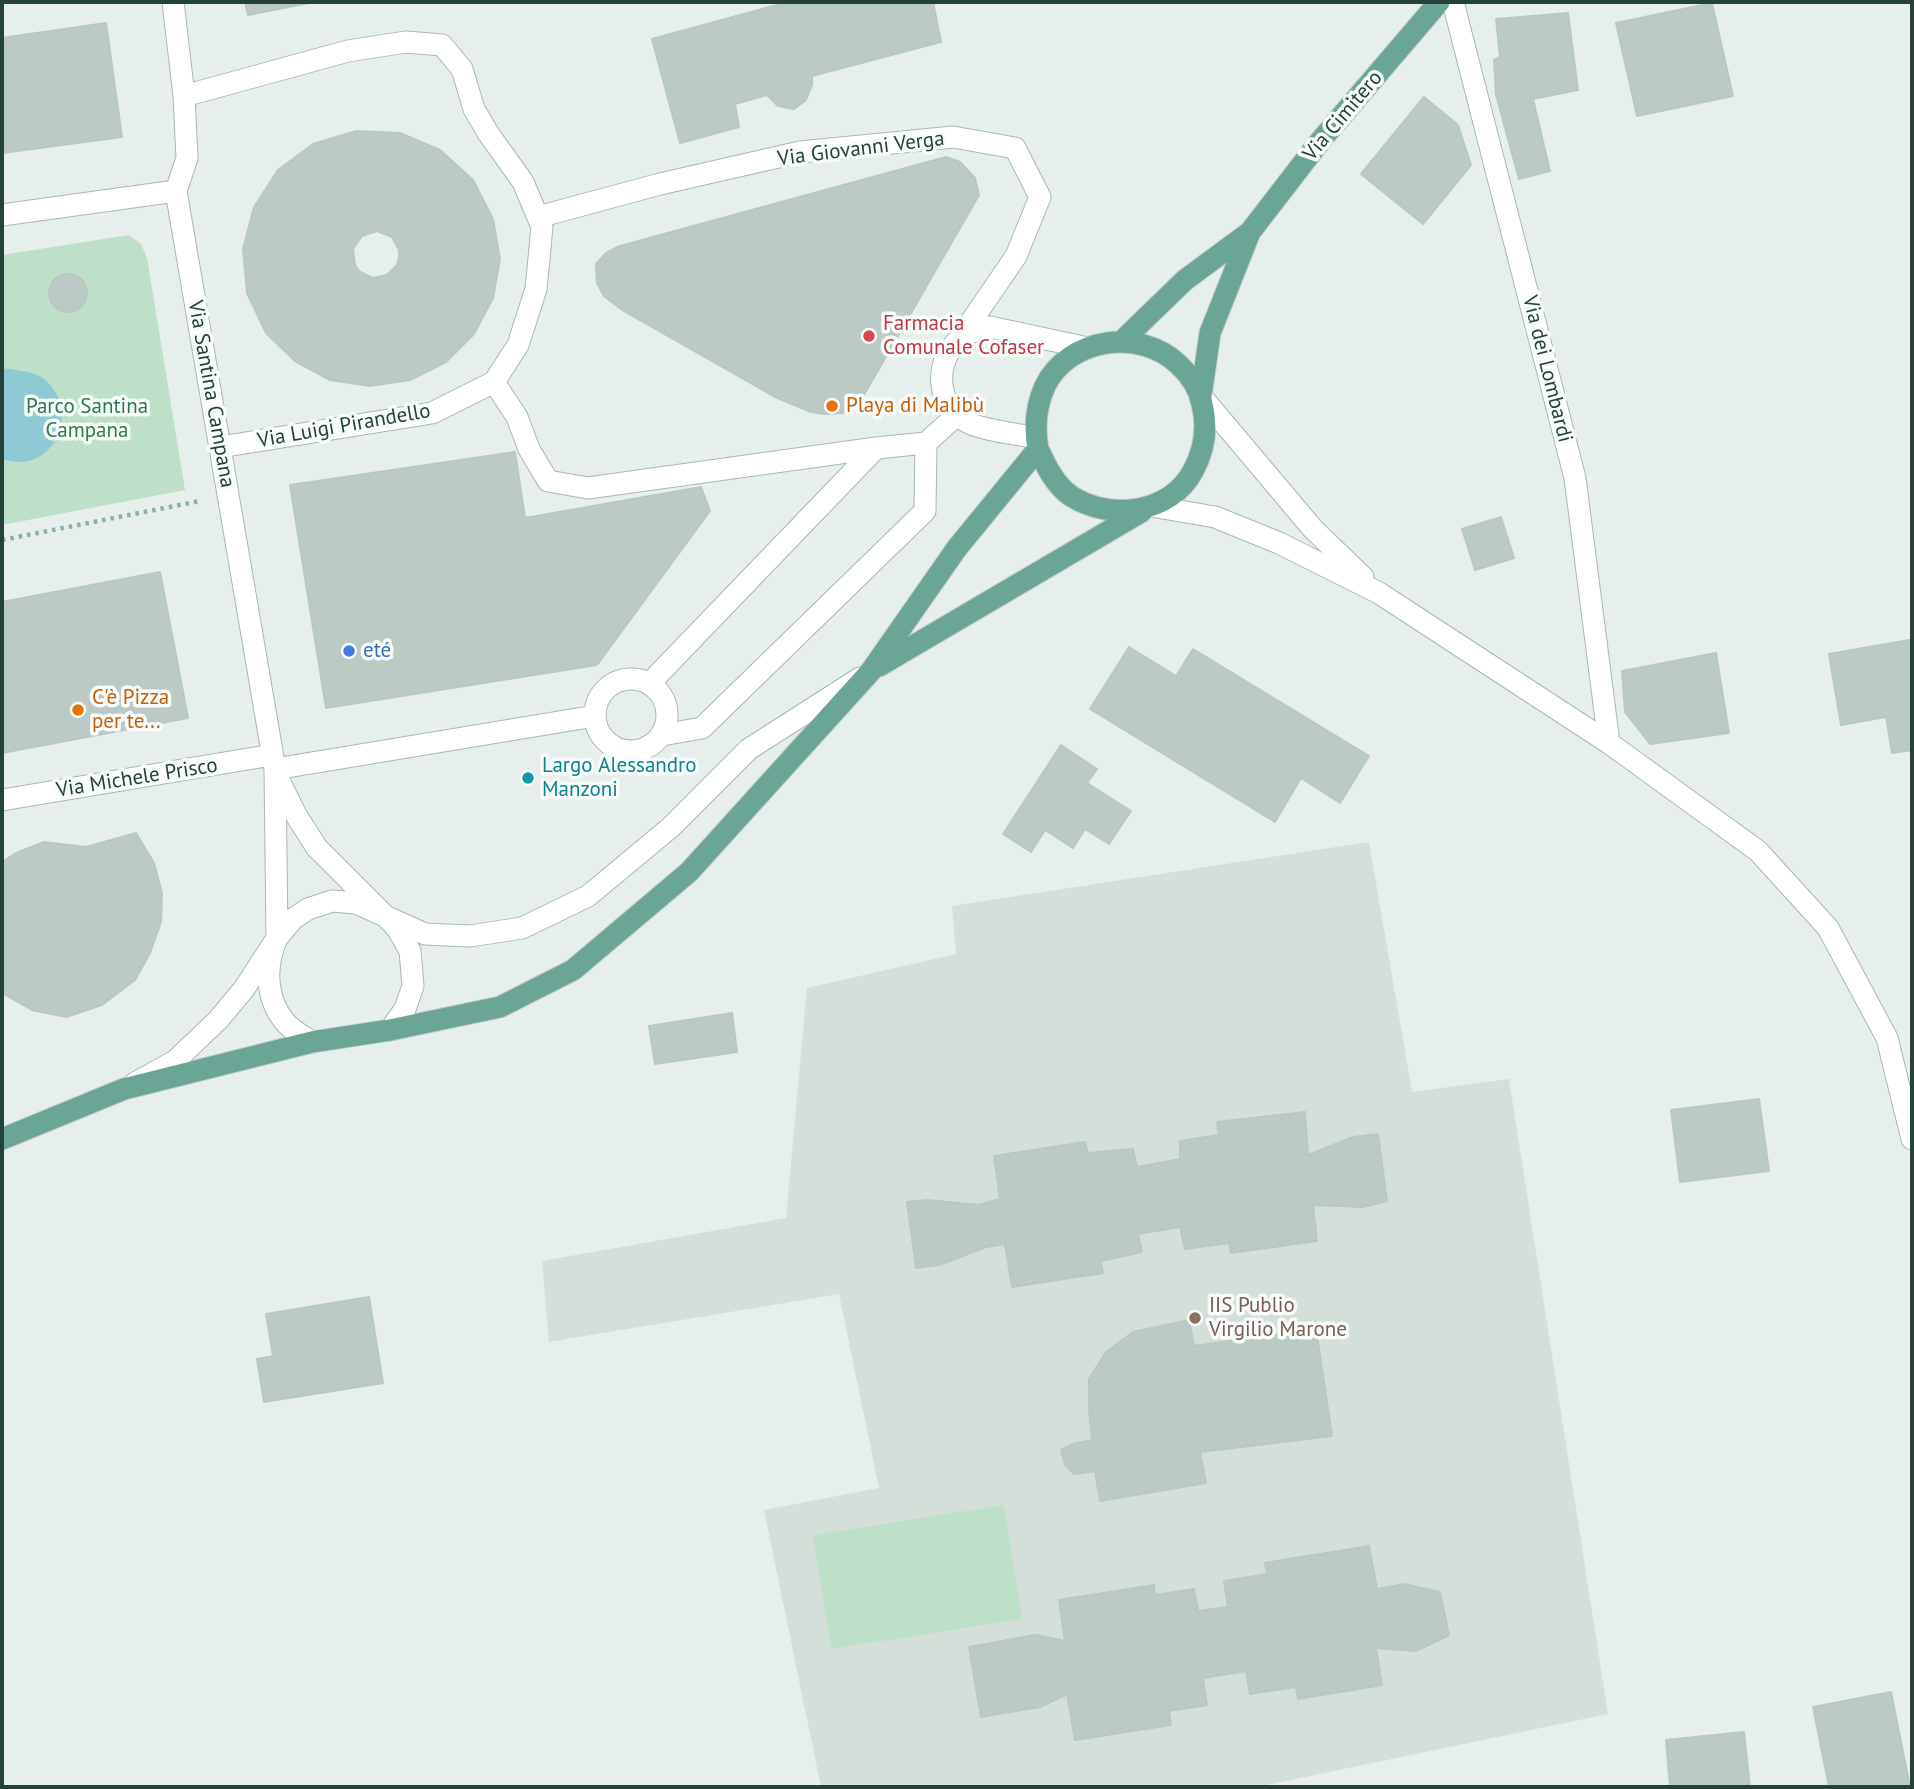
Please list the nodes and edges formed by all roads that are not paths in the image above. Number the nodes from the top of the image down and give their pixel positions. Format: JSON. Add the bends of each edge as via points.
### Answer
{"nodes":[{"id":1,"x":173,"y":2,"type":"edge"},
{"id":2,"x":1439,"y":2,"type":"edge"},
{"id":3,"x":1453,"y":2,"type":"edge"},
{"id":4,"x":184,"y":96,"type":"junction"},
{"id":5,"x":176,"y":191,"type":"junction"},
{"id":6,"x":2,"y":215,"type":"edge"},
{"id":7,"x":538,"y":217,"type":"junction"},
{"id":8,"x":1250,"y":232,"type":"junction"},
{"id":9,"x":960,"y":338,"type":"junction"},
{"id":10,"x":1122,"y":341,"type":"junction"},
{"id":11,"x":1088,"y":348,"type":"junction"},
{"id":12,"x":494,"y":382,"type":"junction"},
{"id":13,"x":1201,"y":396,"type":"junction"},
{"id":14,"x":957,"y":415,"type":"junction"},
{"id":15,"x":926,"y":443,"type":"junction"},
{"id":16,"x":1037,"y":443,"type":"junction"},
{"id":17,"x":220,"y":447,"type":"junction"},
{"id":18,"x":876,"y":448,"type":"junction"},
{"id":19,"x":1151,"y":506,"type":"junction"},
{"id":20,"x":1379,"y":593,"type":"junction"},
{"id":21,"x":871,"y":671,"type":"junction"},
{"id":22,"x":649,"y":684,"type":"junction"},
{"id":23,"x":595,"y":716,"type":"junction"},
{"id":24,"x":662,"y":735,"type":"junction"},
{"id":25,"x":1609,"y":743,"type":"junction"},
{"id":26,"x":273,"y":762,"type":"junction"},
{"id":27,"x":2,"y":800,"type":"edge"},
{"id":28,"x":380,"y":913,"type":"junction"},
{"id":29,"x":277,"y":938,"type":"junction"},
{"id":30,"x":390,"y":1030,"type":"junction"},
{"id":31,"x":312,"y":1042,"type":"junction"},
{"id":32,"x":124,"y":1089,"type":"junction"},
{"id":33,"x":2,"y":1139,"type":"edge"},
{"id":34,"x":1912,"y":1139,"type":"edge"}],
"edges":[{"from":1,"to":4,"type":"street"},
{"from":2,"to":8,"type":"main road","name":"Via Cimitero","via":[[1321,140]]},
{"from":3,"to":25,"type":"street","name":"Via dei Lombardi","via":[[1575,478]]},
{"from":4,"to":5,"type":"street","via":[[187,158]]},
{"from":4,"to":7,"type":"street","via":[[348,51],[406,42],[442,45],[462,69],[474,109],[523,182]]},
{"from":5,"to":6,"type":"street"},
{"from":5,"to":17,"type":"street","name":"Via Santina Campana"},
{"from":7,"to":9,"type":"street","name":"Via Giovanni Verga","via":[[800,152],[953,137],[1015,148],[1040,197],[1016,256]]},
{"from":7,"to":12,"type":"street","via":[[542,227],[536,289],[518,345]]},
{"from":8,"to":10,"type":"main road","name":"Via Cimitero","via":[[1185,280]]},
{"from":8,"to":13,"type":"main road","name":"Via Cimitero","via":[[1210,333]]},
{"from":9,"to":11,"type":"street","via":[[990,327]]},
{"from":9,"to":14,"type":"street","via":[[948,352],[941,384]]},
{"from":10,"to":11,"type":"main road"},
{"from":10,"to":13,"type":"main road","via":[[1147,345],[1170,356]]},
{"from":11,"to":16,"type":"main road","via":[[1064,362],[1046,384],[1037,410]]},
{"from":12,"to":17,"type":"street","name":"Via Luigi Pirandello","via":[[432,413]]},
{"from":12,"to":18,"type":"street","via":[[548,481],[588,488]]},
{"from":13,"to":19,"type":"main road","via":[[1206,422],[1198,461],[1174,493]]},
{"from":13,"to":20,"type":"street","via":[[1313,529]]},
{"from":14,"to":15,"type":"street"},
{"from":14,"to":16,"type":"street","via":[[968,424]]},
{"from":15,"to":18,"type":"street"},
{"from":15,"to":24,"type":"street","via":[[925,511],[702,728]]},
{"from":16,"to":19,"type":"main road","via":[[1050,474],[1070,495],[1095,508],[1123,512]]},
{"from":16,"to":21,"type":"main road"},
{"from":17,"to":26,"type":"street","name":"Via Santina Campana"},
{"from":18,"to":22,"type":"street"},
{"from":19,"to":20,"type":"street","via":[[1215,517],[1279,542]]},
{"from":19,"to":21,"type":"main road"},
{"from":20,"to":25,"type":"street"},
{"from":21,"to":28,"type":"street","via":[[749,749],[671,827],[588,896],[522,928],[471,936],[425,934]]},
{"from":21,"to":30,"type":"main road","via":[[689,872],[573,970],[500,1007]]},
{"from":22,"to":23,"type":"street","via":[[637,679],[612,684],[597,703]]},
{"from":22,"to":24,"type":"street","via":[[665,701],[667,724]]},
{"from":23,"to":24,"type":"street","via":[[602,737],[621,751],[644,750]]},
{"from":23,"to":26,"type":"street","name":"Via Michele Prisco"},
{"from":25,"to":34,"type":"street","via":[[1758,851],[1828,928],[1887,1038]]},
{"from":26,"to":27,"type":"street","name":"Via Michele Prisco"},
{"from":26,"to":28,"type":"street","via":[[296,816],[317,848]]},
{"from":26,"to":29,"type":"street"},
{"from":28,"to":29,"type":"street","via":[[356,903],[332,901],[300,914]]},
{"from":28,"to":30,"type":"street","via":[[397,928],[410,951],[413,986],[405,1009]]},
{"from":29,"to":31,"type":"street","via":[[269,955],[269,990],[285,1023]]},
{"from":29,"to":32,"type":"street","via":[[218,1020],[175,1060]]},
{"from":30,"to":31,"type":"main road"},
{"from":31,"to":32,"type":"main road"},
{"from":32,"to":33,"type":"main road"}]}
